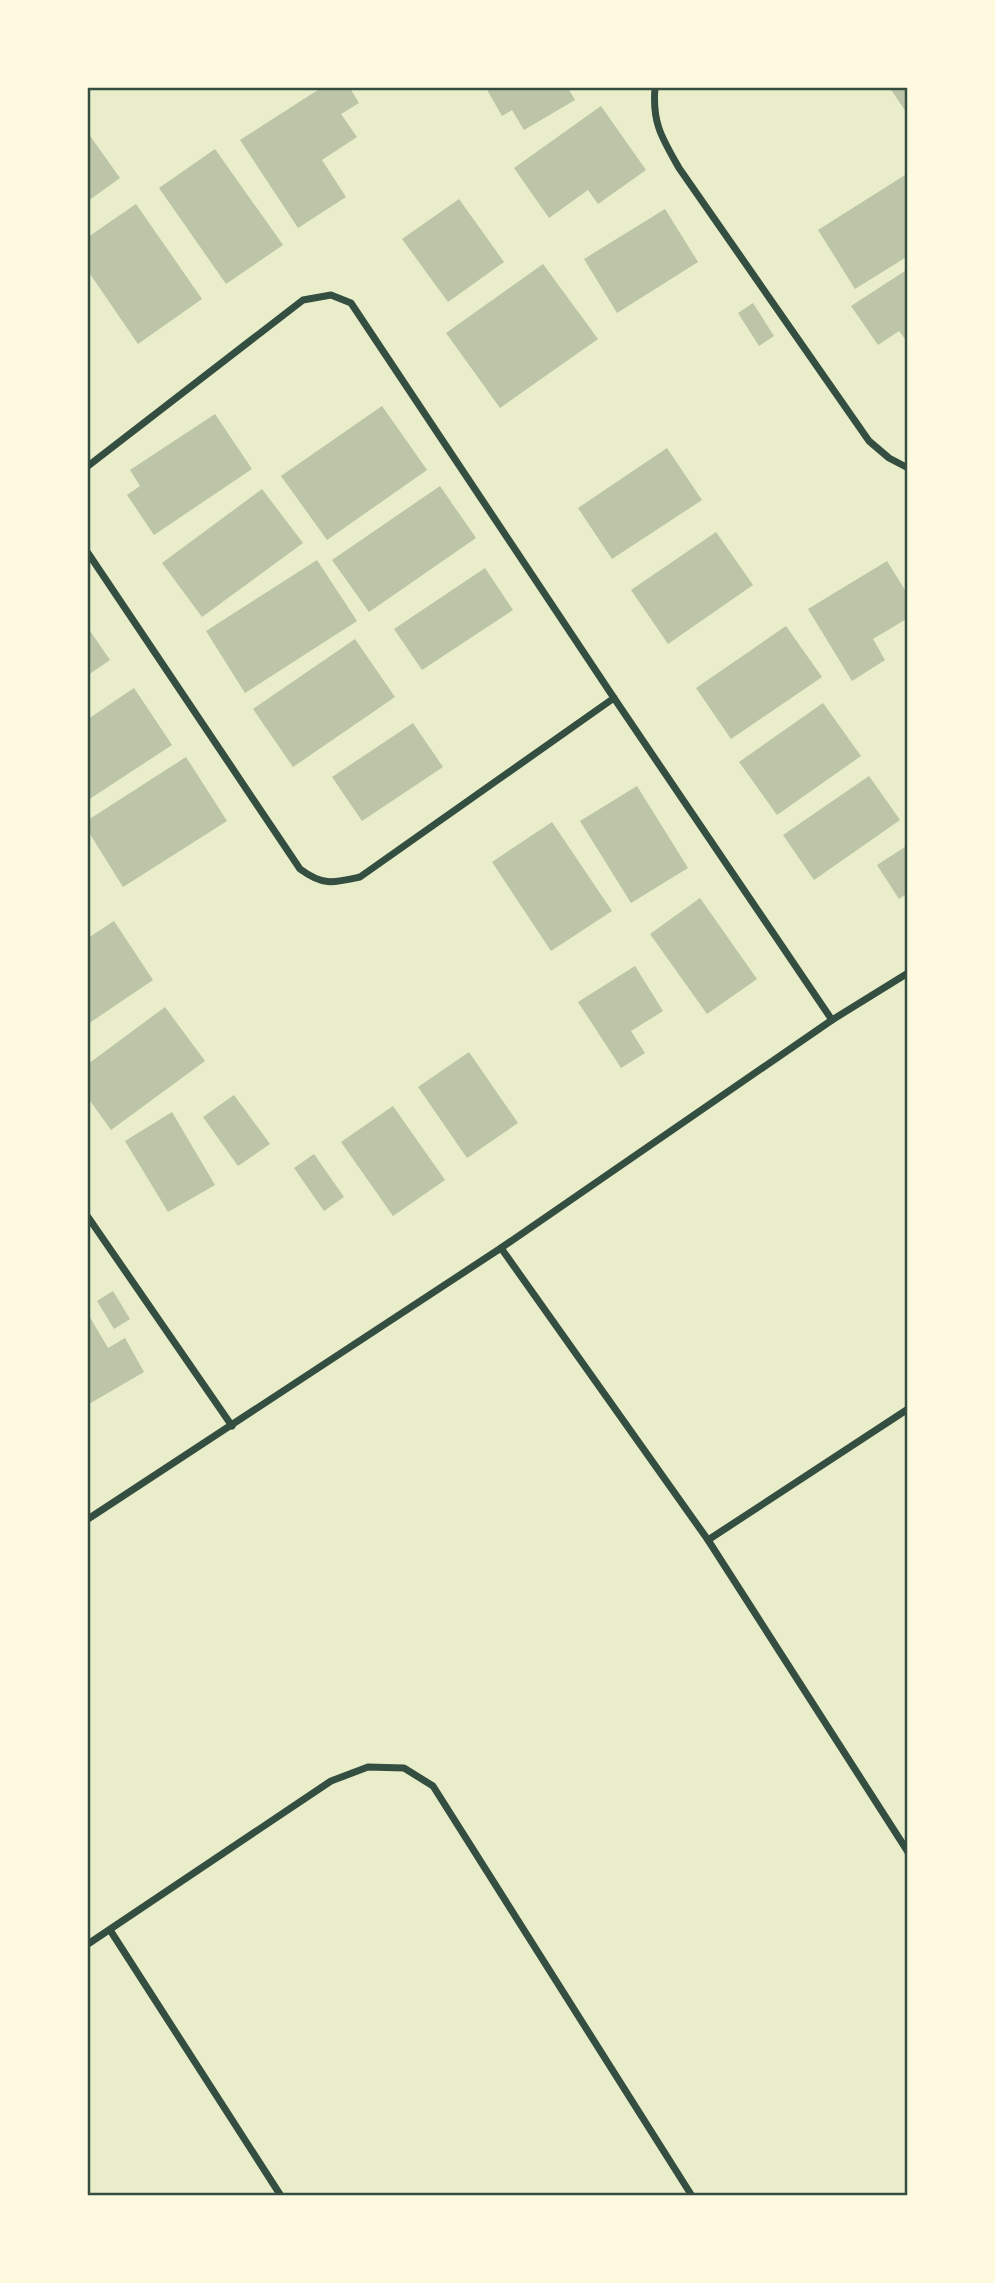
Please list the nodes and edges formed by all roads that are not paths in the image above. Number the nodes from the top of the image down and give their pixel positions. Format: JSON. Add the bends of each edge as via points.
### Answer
{"nodes":[{"id":1,"x":655,"y":88,"type":"edge"},
{"id":2,"x":88,"y":466,"type":"edge"},
{"id":3,"x":908,"y":468,"type":"edge"},
{"id":4,"x":88,"y":553,"type":"edge"},
{"id":5,"x":614,"y":698,"type":"junction"},
{"id":6,"x":908,"y":973,"type":"edge"},
{"id":7,"x":832,"y":1020,"type":"junction"},
{"id":8,"x":88,"y":1217,"type":"edge"},
{"id":9,"x":501,"y":1248,"type":"junction"},
{"id":10,"x":908,"y":1409,"type":"edge"},
{"id":11,"x":232,"y":1426,"type":"junction"},
{"id":12,"x":88,"y":1519,"type":"edge"},
{"id":13,"x":708,"y":1540,"type":"junction"},
{"id":14,"x":908,"y":1852,"type":"edge"},
{"id":15,"x":110,"y":1930,"type":"junction"},
{"id":16,"x":88,"y":1944,"type":"edge"},
{"id":17,"x":281,"y":2196,"type":"edge"},
{"id":18,"x":692,"y":2196,"type":"edge"}],
"edges":[{"from":1,"to":3,"type":"street","via":[[657,130],[678,168],[869,441]]},
{"from":2,"to":5,"type":"street","via":[[303,300],[331,295],[352,303]]},
{"from":4,"to":5,"type":"street","via":[[300,869],[316,881],[336,883],[360,877]]},
{"from":5,"to":7,"type":"street"},
{"from":6,"to":7,"type":"street"},
{"from":7,"to":9,"type":"street"},
{"from":8,"to":11,"type":"street"},
{"from":9,"to":11,"type":"street"},
{"from":9,"to":13,"type":"street"},
{"from":10,"to":13,"type":"street"},
{"from":11,"to":12,"type":"street"},
{"from":13,"to":14,"type":"street"},
{"from":15,"to":16,"type":"street"},
{"from":15,"to":17,"type":"street"},
{"from":15,"to":18,"type":"street","via":[[331,1781],[368,1767],[404,1768],[433,1786]]}]}
